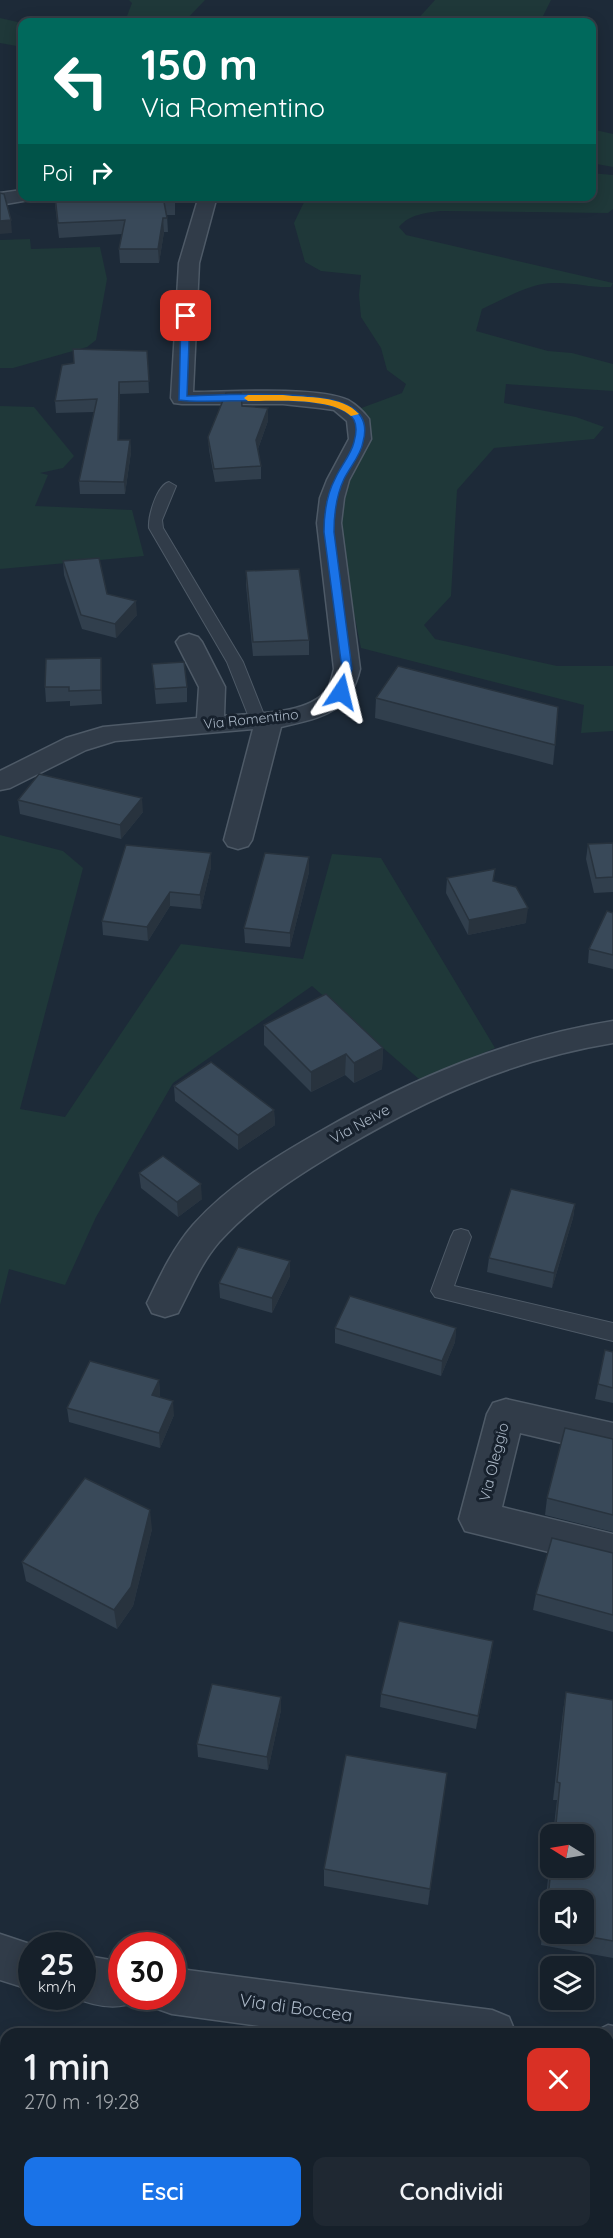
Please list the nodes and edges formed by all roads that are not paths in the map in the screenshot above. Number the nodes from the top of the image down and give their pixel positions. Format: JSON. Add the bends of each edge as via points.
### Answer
{"nodes":[{"id":1,"x":18,"y":196,"type":"edge"},
{"id":2,"x":0,"y":198,"type":"edge"},
{"id":3,"x":207,"y":201,"type":"edge"},
{"id":4,"x":169,"y":486,"type":"dead end"},
{"id":5,"x":189,"y":642,"type":"dead end"},
{"id":6,"x":264,"y":720,"type":"junction"},
{"id":7,"x":210,"y":724,"type":"junction"},
{"id":8,"x":0,"y":783,"type":"edge"},
{"id":9,"x":238,"y":840,"type":"dead end"},
{"id":10,"x":613,"y":1032,"type":"edge"},
{"id":11,"x":461,"y":1237,"type":"dead end"},
{"id":12,"x":165,"y":1303,"type":"dead end"},
{"id":13,"x":613,"y":1332,"type":"edge"},
{"id":14,"x":613,"y":1439,"type":"edge"},
{"id":15,"x":613,"y":1551,"type":"edge"},
{"id":16,"x":0,"y":1957,"type":"edge"},
{"id":17,"x":18,"y":1962,"type":"edge"},
{"id":18,"x":186,"y":1993,"type":"edge"},
{"id":19,"x":447,"y":2028,"type":"edge"}],
"edges":[{"from":1,"to":2,"type":"street"},
{"from":3,"to":6,"type":"street","name":"Via Romentino","via":[[189,263],[182,398],[283,398],[332,403],[349,410],[361,428],[358,445],[338,480],[328,524],[347,669],[345,681],[341,692],[319,709]]},
{"from":4,"to":6,"type":"lane","via":[[155,520],[156,528],[235,662]]},
{"from":5,"to":7,"type":"street","via":[[212,687]]},
{"from":6,"to":7,"type":"street","name":"Via Romentino"},
{"from":6,"to":9,"type":"street"},
{"from":7,"to":8,"type":"street","name":"Via Romentino","via":[[94,737]]},
{"from":10,"to":12,"type":"street","name":"Via Neive","via":[[556,1041],[448,1079],[379,1111],[290,1164],[244,1198],[206,1234]]},
{"from":11,"to":13,"type":"lane","via":[[442,1291]]},
{"from":14,"to":15,"type":"street","name":"Via Oleggio","via":[[506,1414],[479,1519]]},
{"from":16,"to":17,"type":"street"},
{"from":18,"to":19,"type":"street","name":"Via di Boccea"}]}
